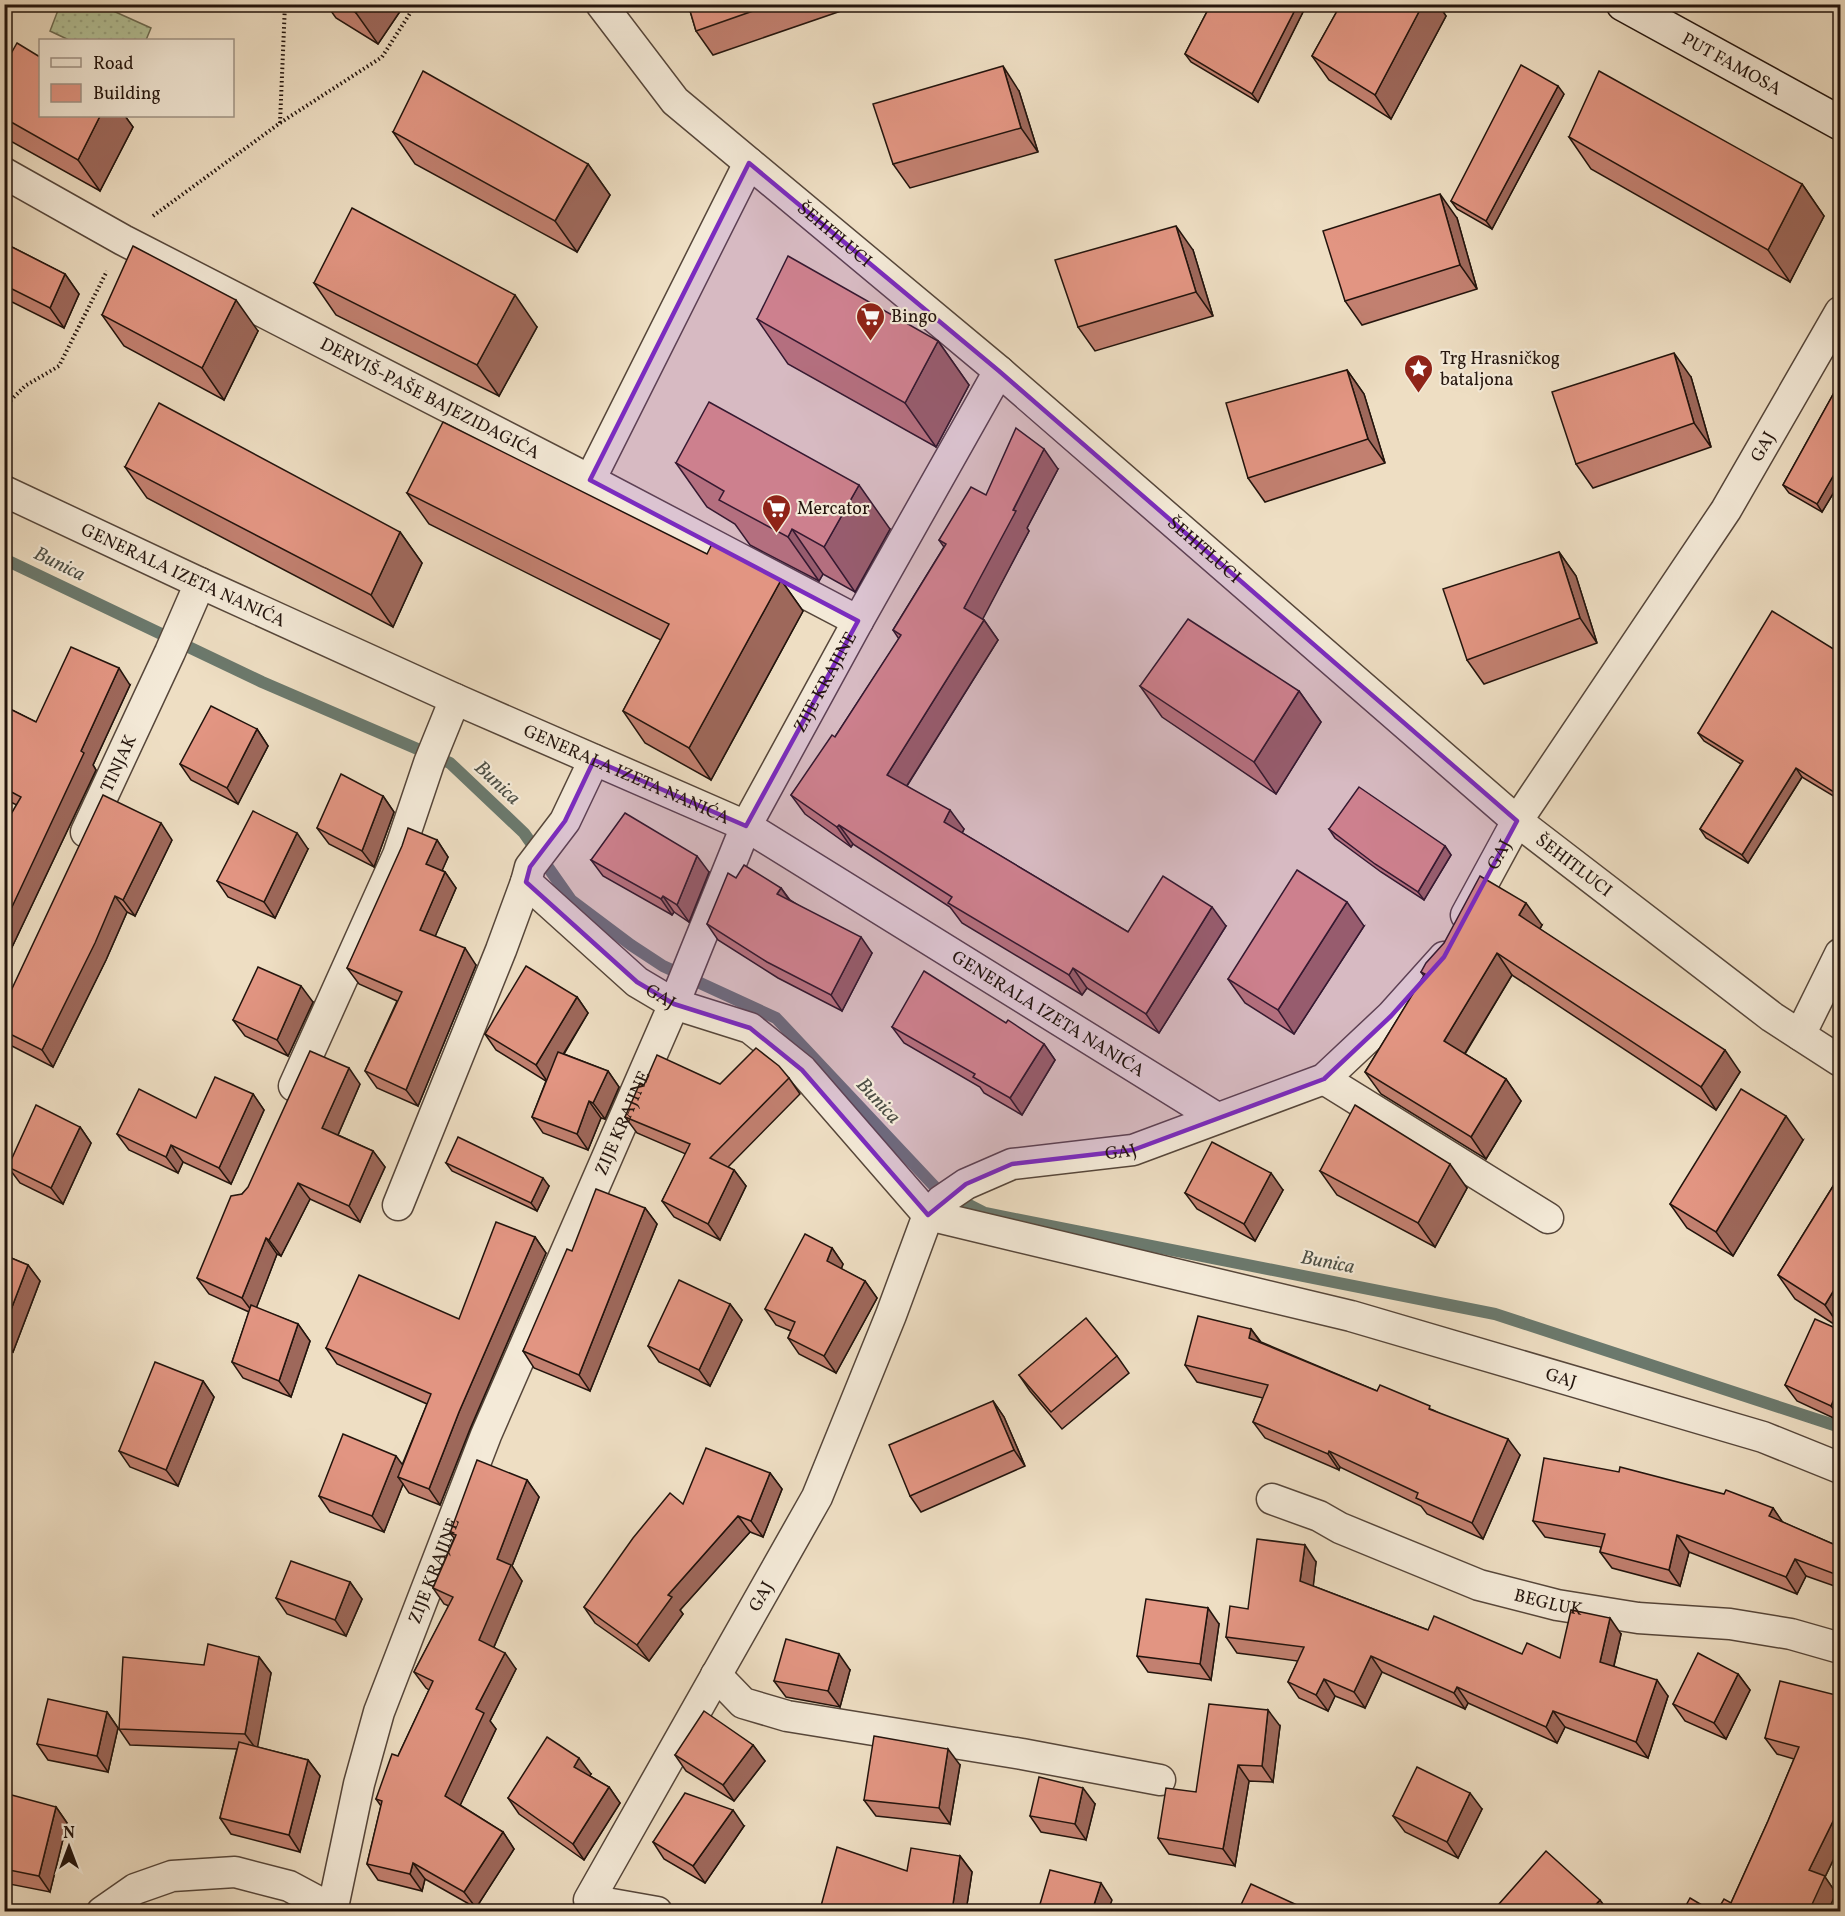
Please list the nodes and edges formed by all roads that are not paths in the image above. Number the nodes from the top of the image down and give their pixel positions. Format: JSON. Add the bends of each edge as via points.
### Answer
{"nodes":[{"id":1,"x":601,"y":4,"type":"edge"},
{"id":2,"x":1623,"y":4,"type":"edge"},
{"id":3,"x":1840,"y":123,"type":"edge"},
{"id":4,"x":749,"y":163,"type":"junction"},
{"id":5,"x":4,"y":173,"type":"edge"},
{"id":6,"x":1840,"y":312,"type":"edge"},
{"id":7,"x":999,"y":371,"type":"junction"},
{"id":8,"x":590,"y":480,"type":"junction"},
{"id":9,"x":4,"y":491,"type":"edge"},
{"id":10,"x":200,"y":583,"type":"junction"},
{"id":11,"x":858,"y":621,"type":"junction"},
{"id":12,"x":455,"y":699,"type":"junction"},
{"id":13,"x":594,"y":760,"type":"junction"},
{"id":14,"x":1517,"y":821,"type":"junction"},
{"id":15,"x":746,"y":826,"type":"junction"},
{"id":16,"x":75,"y":856,"type":"edge"},
{"id":17,"x":528,"y":874,"type":"junction"},
{"id":18,"x":1840,"y":954,"type":"edge"},
{"id":19,"x":677,"y":997,"type":"junction"},
{"id":20,"x":1800,"y":1035,"type":"junction"},
{"id":21,"x":1840,"y":1061,"type":"edge"},
{"id":22,"x":1324,"y":1079,"type":"junction"},
{"id":23,"x":283,"y":1111,"type":"edge"},
{"id":24,"x":1217,"y":1118,"type":"junction"},
{"id":25,"x":398,"y":1205,"type":"dead end"},
{"id":26,"x":935,"y":1208,"type":"junction"},
{"id":27,"x":1548,"y":1218,"type":"dead end"},
{"id":28,"x":1840,"y":1468,"type":"edge"},
{"id":29,"x":1272,"y":1499,"type":"dead end"},
{"id":30,"x":1840,"y":1648,"type":"edge"},
{"id":31,"x":716,"y":1676,"type":"junction"},
{"id":32,"x":1160,"y":1780,"type":"dead end"},
{"id":33,"x":332,"y":1910,"type":"edge"},
{"id":34,"x":102,"y":1911,"type":"edge"},
{"id":35,"x":657,"y":1911,"type":"edge"}],
"edges":[{"from":1,"to":4,"type":"street","name":"ŠEHITLUCI","via":[[675,101]]},
{"from":2,"to":3,"type":"main road","name":"PUT FAMOSA"},
{"from":4,"to":7,"type":"street","name":"ŠEHITLUCI"},
{"from":4,"to":8,"type":"street"},
{"from":5,"to":8,"type":"street","name":"DERVIŠ-PAŠE BAJEZIDAGIĆA","via":[[123,240]]},
{"from":6,"to":14,"type":"street","name":"GAJ","via":[[1726,510]]},
{"from":7,"to":11,"type":"street","name":"ZIJE KRAJINE"},
{"from":7,"to":14,"type":"street","name":"ŠEHITLUCI"},
{"from":8,"to":11,"type":"street","name":"DERVIŠ-PAŠE BAJEZIDAGIĆA"},
{"from":9,"to":10,"type":"street","name":"GENERALA IZETA NANIĆA"},
{"from":10,"to":12,"type":"street","name":"GENERALA IZETA NANIĆA"},
{"from":10,"to":16,"type":"street","name":"TINJAK"},
{"from":11,"to":15,"type":"street","name":"ZIJE KRAJINE"},
{"from":12,"to":13,"type":"street","name":"GENERALA IZETA NANIĆA"},
{"from":12,"to":23,"type":"street","via":[[398,855]]},
{"from":13,"to":15,"type":"street","name":"GENERALA IZETA NANIĆA"},
{"from":13,"to":17,"type":"street","via":[[565,821]]},
{"from":14,"to":20,"type":"street","name":"ŠEHITLUCI"},
{"from":14,"to":22,"type":"street","name":"GAJ","via":[[1444,957],[1392,1016]]},
{"from":15,"to":19,"type":"street","name":"ZIJE KRAJINE"},
{"from":15,"to":24,"type":"street","name":"GENERALA IZETA NANIĆA"},
{"from":17,"to":19,"type":"street","name":"GAJ","via":[[637,982]]},
{"from":17,"to":25,"type":"street"},
{"from":18,"to":20,"type":"street"},
{"from":19,"to":26,"type":"street","name":"GAJ","via":[[750,1028],[802,1070]]},
{"from":19,"to":33,"type":"street","name":"ZIJE KRAJINE","via":[[486,1435],[379,1712]]},
{"from":20,"to":21,"type":"street","name":"ŠEHITLUCI"},
{"from":22,"to":24,"type":"street","name":"GAJ"},
{"from":22,"to":27,"type":"street"},
{"from":24,"to":26,"type":"street","name":"GAJ","via":[[1133,1150],[1012,1164],[966,1185]]},
{"from":26,"to":28,"type":"street","name":"GAJ","via":[[1351,1316],[1763,1437]]},
{"from":26,"to":31,"type":"street","name":"GAJ","via":[[817,1497]]},
{"from":29,"to":30,"type":"street","name":"BEGLUK","via":[[1479,1586],[1557,1605],[1638,1618],[1740,1626],[1791,1634]]},
{"from":31,"to":32,"type":"street","via":[[743,1702],[787,1716]]},
{"from":31,"to":35,"type":"street","name":"GAJ","via":[[589,1900]]},
{"from":33,"to":34,"type":"street","via":[[289,1886],[235,1872],[172,1876],[135,1889]]}]}
